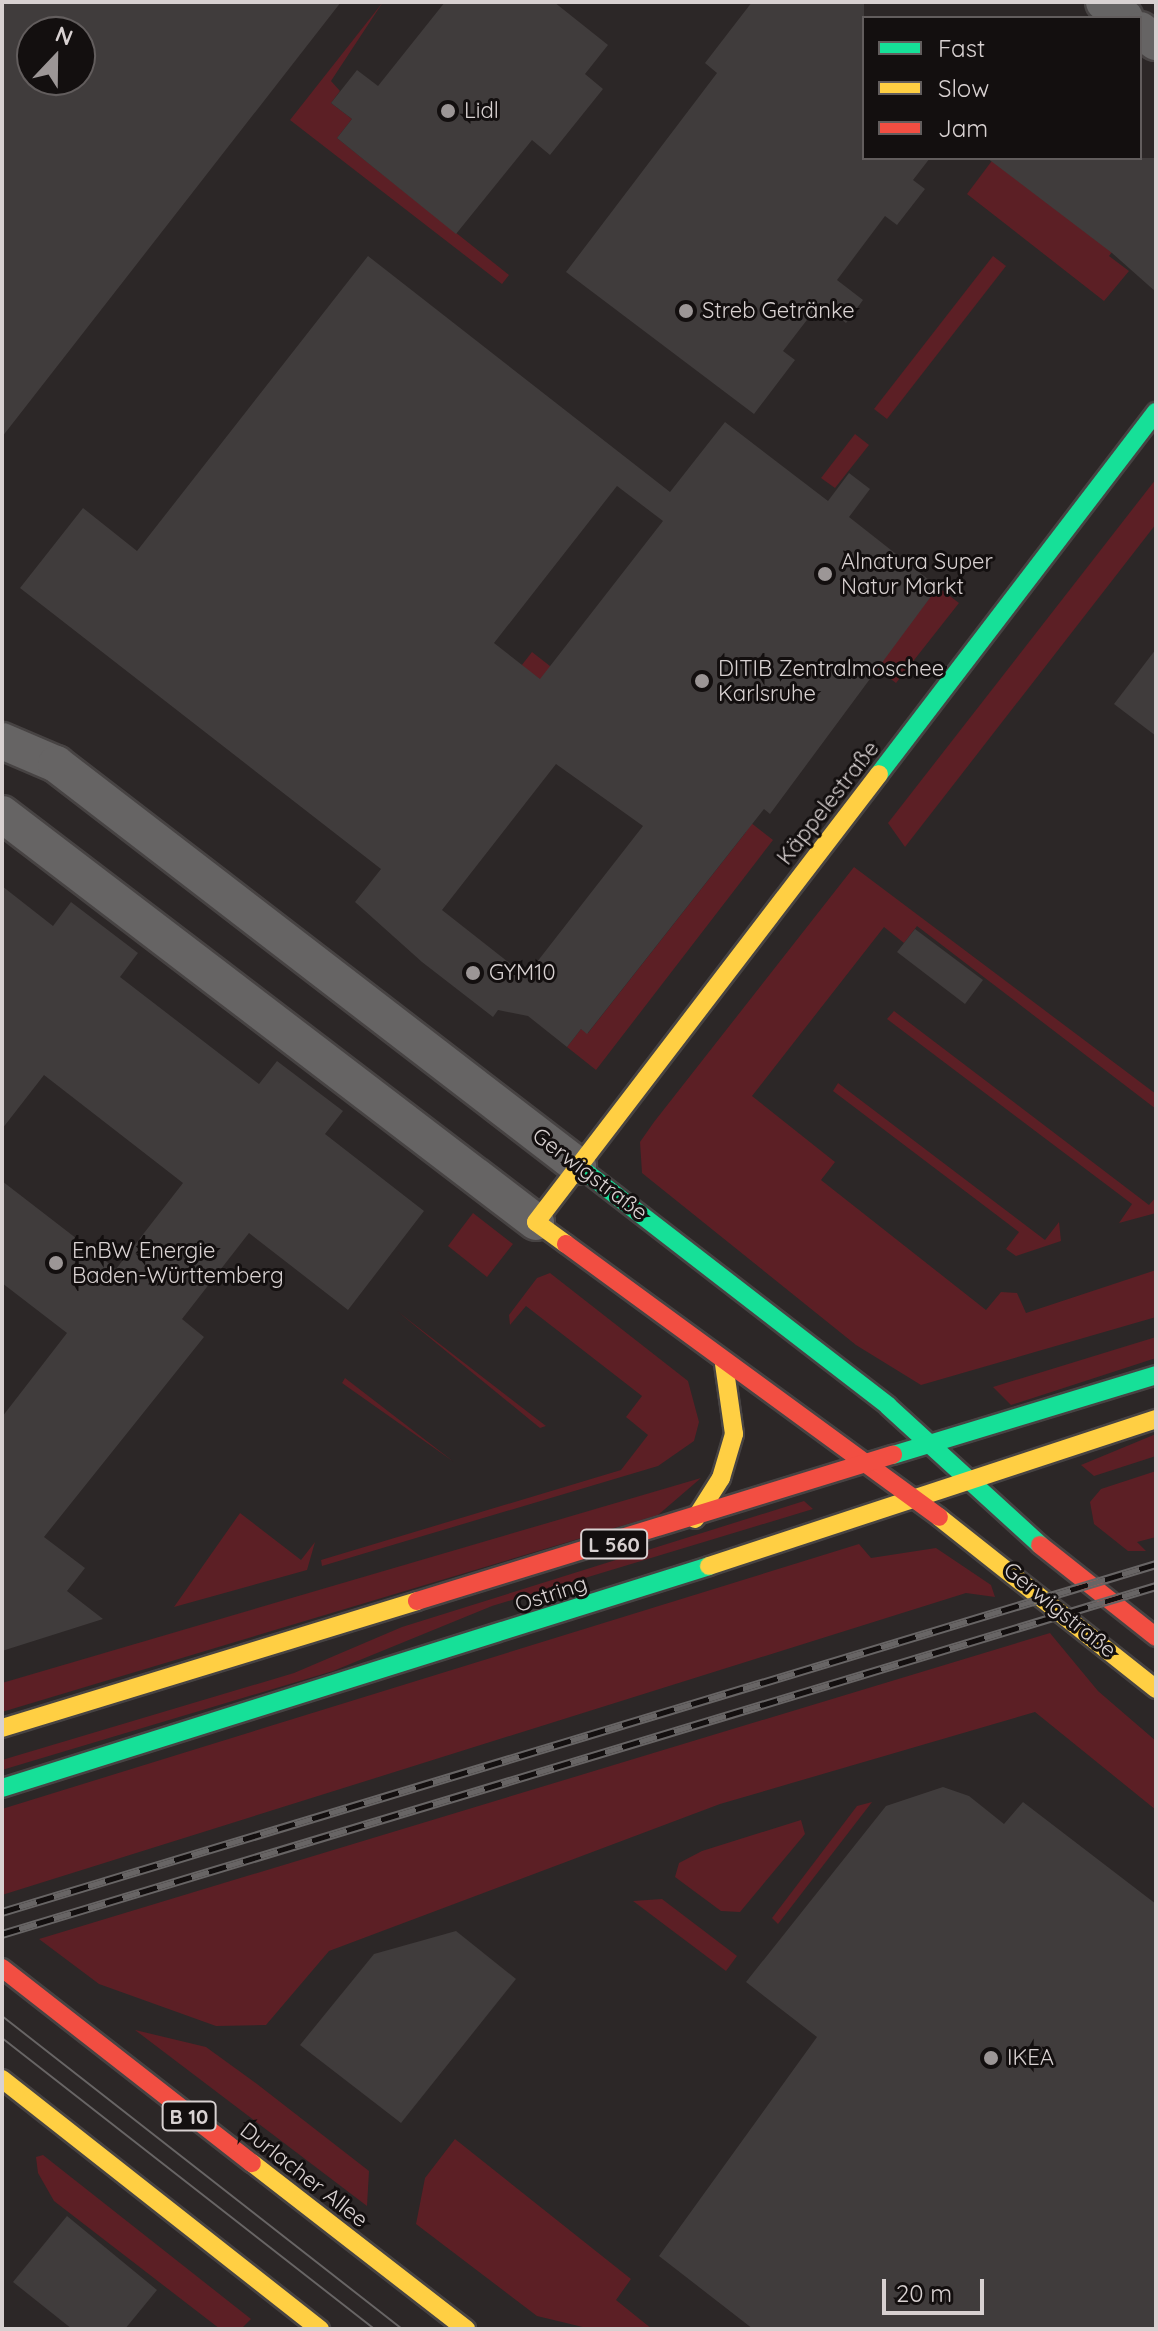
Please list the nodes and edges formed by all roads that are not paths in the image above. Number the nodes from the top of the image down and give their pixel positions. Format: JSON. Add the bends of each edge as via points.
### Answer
{"nodes":[{"id":1,"x":1104,"y":2,"type":"edge"},
{"id":2,"x":1122,"y":16,"type":"edge"},
{"id":3,"x":1156,"y":412,"type":"edge"},
{"id":4,"x":2,"y":741,"type":"edge"},
{"id":5,"x":2,"y":814,"type":"edge"},
{"id":6,"x":578,"y":1166,"type":"junction"},
{"id":7,"x":536,"y":1222,"type":"junction"},
{"id":8,"x":724,"y":1364,"type":"junction"},
{"id":9,"x":1156,"y":1375,"type":"edge"},
{"id":10,"x":1156,"y":1419,"type":"edge"},
{"id":11,"x":930,"y":1447,"type":"junction"},
{"id":12,"x":865,"y":1468,"type":"junction"},
{"id":13,"x":966,"y":1483,"type":"junction"},
{"id":14,"x":915,"y":1501,"type":"junction"},
{"id":15,"x":695,"y":1519,"type":"junction"},
{"id":16,"x":1156,"y":1637,"type":"edge"},
{"id":17,"x":1156,"y":1689,"type":"edge"},
{"id":18,"x":2,"y":1728,"type":"edge"},
{"id":19,"x":2,"y":1788,"type":"edge"},
{"id":20,"x":2,"y":1968,"type":"edge"},
{"id":21,"x":2,"y":2079,"type":"edge"},
{"id":22,"x":320,"y":2329,"type":"edge"},
{"id":23,"x":466,"y":2329,"type":"edge"}],
"edges":[{"from":1,"to":2,"type":"street"},
{"from":3,"to":6,"type":"main road","name":"Käppelestraße"},
{"from":4,"to":6,"type":"street","name":"Gerwigstraße","via":[[56,764]]},
{"from":5,"to":7,"type":"street","name":"Gerwigstraße"},
{"from":6,"to":7,"type":"main road","name":"Käppelestraße"},
{"from":6,"to":11,"type":"main road","name":"Gerwigstraße","via":[[888,1406]]},
{"from":7,"to":8,"type":"main road","name":"Gerwigstraße"},
{"from":8,"to":12,"type":"main road","name":"Gerwigstraße"},
{"from":8,"to":15,"type":"main road","via":[[734,1434],[721,1478]]},
{"from":9,"to":11,"type":"main road","name":"Ostring","number":"L 560"},
{"from":10,"to":13,"type":"main road","name":"Ostring","number":"L 560"},
{"from":11,"to":12,"type":"main road","name":"Ostring","number":"L 560"},
{"from":11,"to":13,"type":"main road","name":"Gerwigstraße"},
{"from":12,"to":14,"type":"main road","name":"Gerwigstraße"},
{"from":12,"to":15,"type":"main road","name":"Ostring","number":"L 560"},
{"from":13,"to":14,"type":"main road","name":"Ostring","number":"L 560"},
{"from":13,"to":16,"type":"main road","name":"Gerwigstraße"},
{"from":14,"to":17,"type":"main road","name":"Gerwigstraße"},
{"from":14,"to":19,"type":"main road","name":"Ostring","number":"L 560"},
{"from":15,"to":18,"type":"main road","name":"Ostring","number":"L 560"},
{"from":20,"to":23,"type":"main road","name":"Durlacher Allee","number":"B 10"},
{"from":21,"to":22,"type":"main road"}]}
